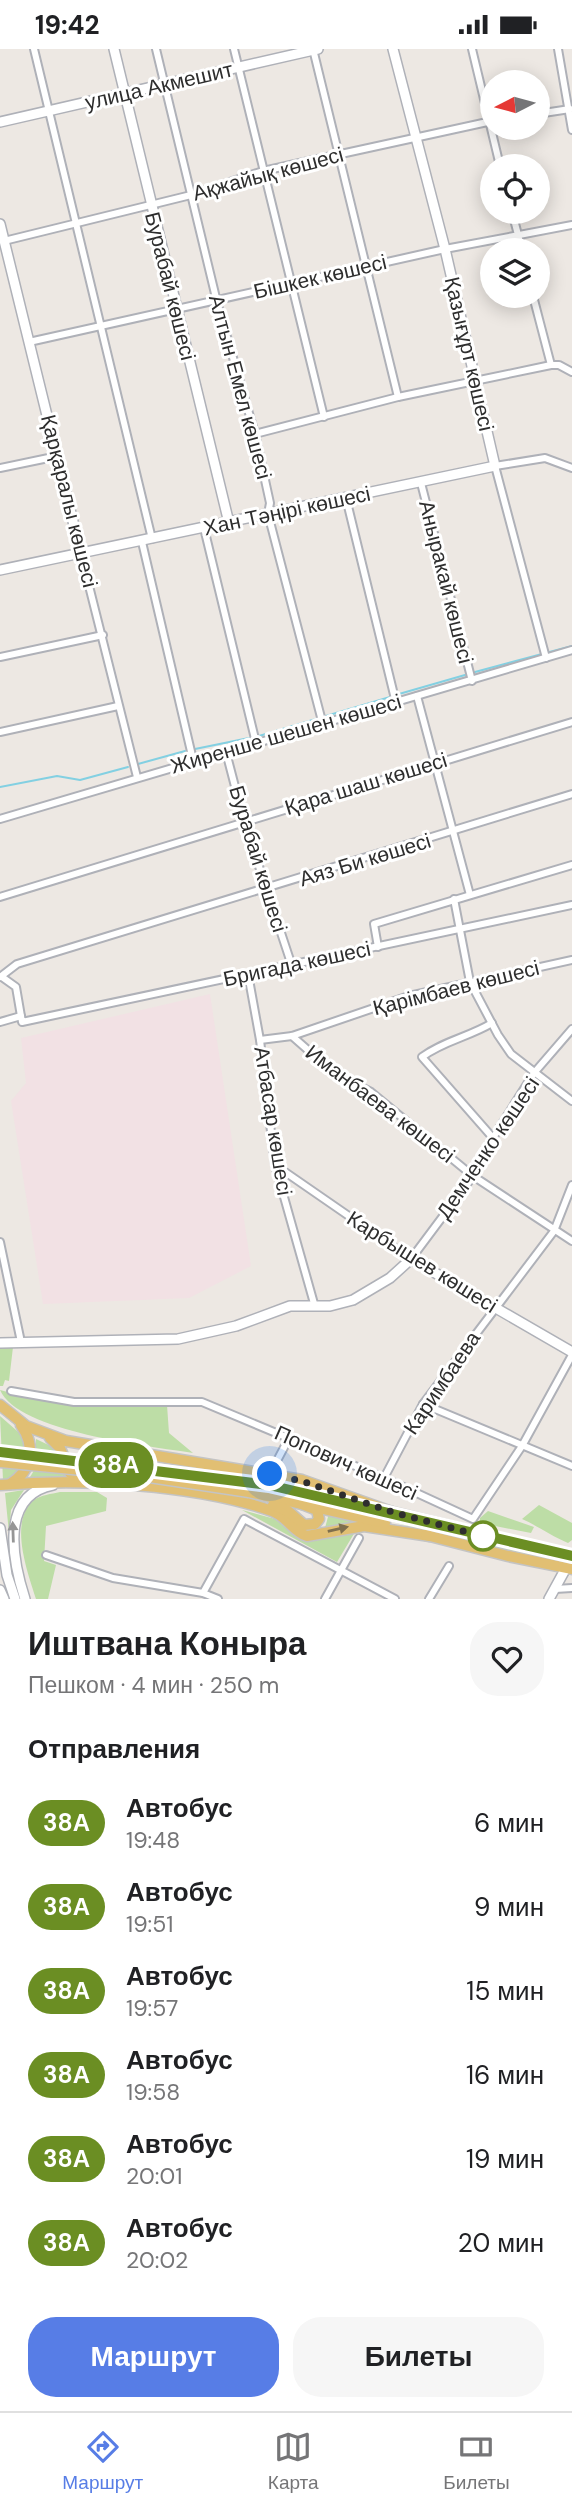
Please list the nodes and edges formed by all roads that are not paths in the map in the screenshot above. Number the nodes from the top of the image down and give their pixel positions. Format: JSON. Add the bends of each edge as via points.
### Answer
{"nodes":[{"id":1,"x":34,"y":49,"type":"edge"},
{"id":2,"x":114,"y":49,"type":"edge"},
{"id":3,"x":156,"y":49,"type":"edge"},
{"id":4,"x":234,"y":49,"type":"edge"},
{"id":5,"x":315,"y":49,"type":"edge"},
{"id":6,"x":393,"y":49,"type":"edge"},
{"id":7,"x":472,"y":49,"type":"edge"},
{"id":8,"x":558,"y":49,"type":"edge"},
{"id":9,"x":239,"y":68,"type":"junction"},
{"id":10,"x":480,"y":81,"type":"edge"},
{"id":11,"x":165,"y":84,"type":"junction"},
{"id":12,"x":125,"y":93,"type":"junction"},
{"id":13,"x":570,"y":109,"type":"edge"},
{"id":14,"x":49,"y":112,"type":"junction"},
{"id":15,"x":550,"y":112,"type":"edge"},
{"id":16,"x":0,"y":122,"type":"edge"},
{"id":17,"x":480,"y":123,"type":"edge"},
{"id":18,"x":572,"y":130,"type":"edge"},
{"id":19,"x":414,"y":138,"type":"junction"},
{"id":20,"x":341,"y":154,"type":"junction"},
{"id":21,"x":263,"y":171,"type":"junction"},
{"id":22,"x":191,"y":195,"type":"junction"},
{"id":23,"x":150,"y":205,"type":"junction"},
{"id":24,"x":75,"y":223,"type":"junction"},
{"id":25,"x":0,"y":224,"type":"edge"},
{"id":26,"x":515,"y":224,"type":"edge"},
{"id":27,"x":572,"y":225,"type":"edge"},
{"id":28,"x":518,"y":236,"type":"junction"},
{"id":29,"x":4,"y":241,"type":"junction"},
{"id":30,"x":445,"y":249,"type":"junction"},
{"id":31,"x":4,"y":257,"type":"edge"},
{"id":32,"x":366,"y":266,"type":"junction"},
{"id":33,"x":291,"y":283,"type":"junction"},
{"id":34,"x":217,"y":302,"type":"junction"},
{"id":35,"x":536,"y":308,"type":"edge"},
{"id":36,"x":175,"y":309,"type":"junction"},
{"id":37,"x":100,"y":325,"type":"junction"},
{"id":38,"x":29,"y":342,"type":"junction"},
{"id":39,"x":551,"y":365,"type":"junction"},
{"id":40,"x":572,"y":372,"type":"edge"},
{"id":41,"x":474,"y":380,"type":"junction"},
{"id":42,"x":398,"y":397,"type":"junction"},
{"id":43,"x":324,"y":417,"type":"junction"},
{"id":44,"x":256,"y":434,"type":"junction"},
{"id":45,"x":58,"y":456,"type":"junction"},
{"id":46,"x":495,"y":466,"type":"junction"},
{"id":47,"x":0,"y":468,"type":"edge"},
{"id":48,"x":572,"y":468,"type":"edge"},
{"id":49,"x":421,"y":482,"type":"junction"},
{"id":50,"x":346,"y":498,"type":"junction"},
{"id":51,"x":268,"y":514,"type":"junction"},
{"id":52,"x":229,"y":523,"type":"junction"},
{"id":53,"x":204,"y":529,"type":"junction"},
{"id":54,"x":152,"y":539,"type":"junction"},
{"id":55,"x":142,"y":541,"type":"junction"},
{"id":56,"x":81,"y":554,"type":"junction"},
{"id":57,"x":0,"y":570,"type":"edge"},
{"id":58,"x":103,"y":635,"type":"junction"},
{"id":59,"x":572,"y":650,"type":"edge"},
{"id":60,"x":0,"y":657,"type":"edge"},
{"id":61,"x":546,"y":658,"type":"junction"},
{"id":62,"x":471,"y":681,"type":"junction"},
{"id":63,"x":417,"y":697,"type":"junction"},
{"id":64,"x":396,"y":703,"type":"junction"},
{"id":65,"x":118,"y":706,"type":"junction"},
{"id":66,"x":572,"y":722,"type":"edge"},
{"id":67,"x":323,"y":725,"type":"junction"},
{"id":68,"x":0,"y":731,"type":"edge"},
{"id":69,"x":256,"y":743,"type":"junction"},
{"id":70,"x":226,"y":752,"type":"junction"},
{"id":71,"x":193,"y":760,"type":"junction"},
{"id":72,"x":433,"y":763,"type":"junction"},
{"id":73,"x":137,"y":777,"type":"junction"},
{"id":74,"x":572,"y":794,"type":"edge"},
{"id":75,"x":0,"y":819,"type":"edge"},
{"id":76,"x":244,"y":821,"type":"junction"},
{"id":77,"x":452,"y":833,"type":"junction"},
{"id":78,"x":572,"y":866,"type":"edge"},
{"id":79,"x":267,"y":890,"type":"junction"},
{"id":80,"x":470,"y":895,"type":"junction"},
{"id":81,"x":0,"y":897,"type":"edge"},
{"id":82,"x":454,"y":899,"type":"junction"},
{"id":83,"x":572,"y":905,"type":"edge"},
{"id":84,"x":461,"y":929,"type":"junction"},
{"id":85,"x":378,"y":947,"type":"junction"},
{"id":86,"x":572,"y":960,"type":"edge"},
{"id":87,"x":292,"y":965,"type":"junction"},
{"id":88,"x":248,"y":974,"type":"junction"},
{"id":89,"x":1,"y":977,"type":"edge"},
{"id":90,"x":470,"y":982,"type":"junction"},
{"id":91,"x":21,"y":1019,"type":"junction"},
{"id":92,"x":0,"y":1022,"type":"edge"},
{"id":93,"x":492,"y":1023,"type":"junction"},
{"id":94,"x":572,"y":1029,"type":"edge"},
{"id":95,"x":292,"y":1036,"type":"junction"},
{"id":96,"x":260,"y":1040,"type":"junction"},
{"id":97,"x":534,"y":1073,"type":"junction"},
{"id":98,"x":572,"y":1101,"type":"edge"},
{"id":99,"x":494,"y":1138,"type":"junction"},
{"id":100,"x":275,"y":1165,"type":"junction"},
{"id":101,"x":473,"y":1176,"type":"junction"},
{"id":102,"x":572,"y":1185,"type":"edge"},
{"id":103,"x":554,"y":1231,"type":"junction"},
{"id":104,"x":572,"y":1241,"type":"edge"},
{"id":105,"x":0,"y":1242,"type":"edge"},
{"id":106,"x":411,"y":1259,"type":"junction"},
{"id":107,"x":315,"y":1307,"type":"junction"},
{"id":108,"x":493,"y":1308,"type":"junction"},
{"id":109,"x":20,"y":1342,"type":"junction"},
{"id":110,"x":0,"y":1343,"type":"edge"},
{"id":111,"x":572,"y":1354,"type":"edge"},
{"id":112,"x":11,"y":1391,"type":"dead end"},
{"id":113,"x":423,"y":1404,"type":"junction"},
{"id":114,"x":0,"y":1405,"type":"edge"},
{"id":115,"x":17,"y":1419,"type":"junction"},
{"id":116,"x":44,"y":1434,"type":"junction"},
{"id":117,"x":289,"y":1438,"type":"junction"},
{"id":118,"x":522,"y":1446,"type":"junction"},
{"id":119,"x":0,"y":1452,"type":"edge"},
{"id":120,"x":0,"y":1462,"type":"edge"},
{"id":121,"x":572,"y":1466,"type":"edge"},
{"id":122,"x":270,"y":1474,"type":"junction"},
{"id":123,"x":384,"y":1478,"type":"junction"},
{"id":124,"x":64,"y":1483,"type":"junction"},
{"id":125,"x":5,"y":1485,"type":"edge"},
{"id":126,"x":250,"y":1487,"type":"junction"},
{"id":127,"x":297,"y":1502,"type":"junction"},
{"id":128,"x":392,"y":1512,"type":"junction"},
{"id":129,"x":0,"y":1528,"type":"edge"},
{"id":130,"x":430,"y":1536,"type":"junction"},
{"id":131,"x":359,"y":1538,"type":"dead end"},
{"id":132,"x":46,"y":1555,"type":"dead end"},
{"id":133,"x":572,"y":1556,"type":"edge"},
{"id":134,"x":449,"y":1566,"type":"dead end"},
{"id":135,"x":340,"y":1568,"type":"junction"},
{"id":136,"x":569,"y":1568,"type":"edge"},
{"id":137,"x":572,"y":1588,"type":"edge"},
{"id":138,"x":555,"y":1589,"type":"junction"},
{"id":139,"x":0,"y":1590,"type":"edge"},
{"id":140,"x":203,"y":1593,"type":"junction"},
{"id":141,"x":4,"y":1599,"type":"edge"},
{"id":142,"x":15,"y":1599,"type":"edge"},
{"id":143,"x":25,"y":1599,"type":"edge"},
{"id":144,"x":218,"y":1599,"type":"edge"},
{"id":145,"x":325,"y":1599,"type":"edge"},
{"id":146,"x":395,"y":1599,"type":"edge"},
{"id":147,"x":429,"y":1599,"type":"edge"},
{"id":148,"x":549,"y":1599,"type":"edge"}],
"edges":[{"from":1,"to":14,"type":"street"},
{"from":2,"to":12,"type":"street","name":"Бурабай көшесі"},
{"from":3,"to":11,"type":"street","name":"Алтын Емел көшесі"},
{"from":4,"to":9,"type":"street"},
{"from":5,"to":9,"type":"street","name":"улица Акмешит"},
{"from":5,"to":20,"type":"street"},
{"from":6,"to":19,"type":"street","name":"Қазығұрт көшесі"},
{"from":7,"to":10,"type":"street"},
{"from":8,"to":13,"type":"street"},
{"from":9,"to":11,"type":"street","name":"улица Акмешит"},
{"from":9,"to":21,"type":"street"},
{"from":11,"to":12,"type":"street","name":"улица Акмешит"},
{"from":11,"to":22,"type":"street","name":"Алтын Емел көшесі"},
{"from":12,"to":14,"type":"street","name":"улица Акмешит"},
{"from":12,"to":23,"type":"street","name":"Бурабай көшесі"},
{"from":13,"to":15,"type":"street"},
{"from":13,"to":18,"type":"street"},
{"from":14,"to":16,"type":"street","name":"улица Акмешит"},
{"from":14,"to":24,"type":"street"},
{"from":17,"to":19,"type":"street","name":"Ақжайық көшесі"},
{"from":19,"to":20,"type":"street","name":"Ақжайық көшесі"},
{"from":19,"to":30,"type":"street","name":"Қазығұрт көшесі"},
{"from":20,"to":21,"type":"street","name":"Ақжайық көшесі"},
{"from":20,"to":32,"type":"street"},
{"from":21,"to":22,"type":"street","name":"Ақжайық көшесі"},
{"from":21,"to":33,"type":"street"},
{"from":22,"to":23,"type":"street","name":"Ақжайық көшесі"},
{"from":22,"to":34,"type":"street","name":"Алтын Емел көшесі"},
{"from":23,"to":24,"type":"street","name":"Ақжайық көшесі"},
{"from":23,"to":36,"type":"street","name":"Бурабай көшесі"},
{"from":24,"to":29,"type":"street","name":"Ақжайық көшесі"},
{"from":24,"to":37,"type":"street"},
{"from":25,"to":29,"type":"street","name":"Қарқаралы көшесі"},
{"from":26,"to":28,"type":"street"},
{"from":27,"to":28,"type":"street","name":"Бішкек көшесі"},
{"from":28,"to":30,"type":"street","name":"Бішкек көшесі"},
{"from":29,"to":31,"type":"street","name":"Қарқаралы көшесі"},
{"from":30,"to":32,"type":"street","name":"Бішкек көшесі"},
{"from":30,"to":41,"type":"street","name":"Қазығұрт көшесі"},
{"from":31,"to":38,"type":"street","name":"Қарқаралы көшесі"},
{"from":32,"to":33,"type":"street","name":"Бішкек көшесі"},
{"from":32,"to":42,"type":"street"},
{"from":33,"to":34,"type":"street","name":"Бішкек көшесі"},
{"from":33,"to":43,"type":"street"},
{"from":34,"to":36,"type":"street","name":"Бішкек көшесі"},
{"from":34,"to":44,"type":"street","name":"Алтын Емел көшесі"},
{"from":35,"to":39,"type":"street"},
{"from":36,"to":37,"type":"street","name":"Бішкек көшесі"},
{"from":36,"to":52,"type":"street","name":"Бурабай көшесі"},
{"from":37,"to":38,"type":"street","name":"Бішкек көшесі"},
{"from":37,"to":54,"type":"street"},
{"from":38,"to":45,"type":"street","name":"Қарқаралы көшесі"},
{"from":39,"to":40,"type":"street"},
{"from":39,"to":41,"type":"street"},
{"from":41,"to":42,"type":"street"},
{"from":41,"to":46,"type":"street","name":"Қазығұрт көшесі"},
{"from":42,"to":43,"type":"street"},
{"from":43,"to":44,"type":"street"},
{"from":44,"to":51,"type":"street","name":"Алтын Емел көшесі","via":[[270,503]]},
{"from":45,"to":47,"type":"street"},
{"from":45,"to":56,"type":"street","name":"Қарқаралы көшесі"},
{"from":46,"to":48,"type":"street","name":"Хан Тәңірі көшесі","via":[[545,458]]},
{"from":46,"to":49,"type":"street","name":"Хан Тәңірі көшесі"},
{"from":46,"to":61,"type":"street","name":"Қазығұрт көшесі"},
{"from":49,"to":50,"type":"street","name":"Хан Тәңірі көшесі"},
{"from":49,"to":62,"type":"street","name":"Аныракай көшесі"},
{"from":50,"to":51,"type":"street","name":"Хан Тәңірі көшесі"},
{"from":50,"to":64,"type":"street"},
{"from":51,"to":52,"type":"street","name":"Хан Тәңірі көшесі"},
{"from":51,"to":67,"type":"street","name":"Алтын Емел көшесі"},
{"from":52,"to":53,"type":"street","name":"Хан Тәңірі көшесі"},
{"from":53,"to":54,"type":"street","name":"Хан Тәңірі көшесі"},
{"from":53,"to":69,"type":"street"},
{"from":54,"to":55,"type":"street","name":"Хан Тәңірі көшесі"},
{"from":55,"to":56,"type":"street","name":"Хан Тәңірі көшесі"},
{"from":55,"to":71,"type":"street"},
{"from":56,"to":57,"type":"street","name":"Хан Тәңірі көшесі"},
{"from":56,"to":58,"type":"street","name":"Қарқаралы көшесі"},
{"from":58,"to":60,"type":"street"},
{"from":58,"to":65,"type":"street","name":"Қарқаралы көшесі"},
{"from":59,"to":61,"type":"street","name":"Жиренше шешен көшесі"},
{"from":61,"to":62,"type":"street","name":"Жиренше шешен көшесі"},
{"from":62,"to":63,"type":"street","name":"Жиренше шешен көшесі"},
{"from":63,"to":64,"type":"street","name":"Жиренше шешен көшесі"},
{"from":63,"to":72,"type":"street"},
{"from":64,"to":67,"type":"street","name":"Жиренше шешен көшесі"},
{"from":65,"to":68,"type":"street"},
{"from":65,"to":73,"type":"street","name":"Қарқаралы көшесі"},
{"from":66,"to":72,"type":"street","name":"Қара шаш көшесі"},
{"from":67,"to":69,"type":"street","name":"Жиренше шешен көшесі"},
{"from":69,"to":70,"type":"street","name":"Жиренше шешен көшесі"},
{"from":70,"to":71,"type":"street","name":"Жиренше шешен көшесі"},
{"from":70,"to":76,"type":"street","name":"Бурабай көшесі"},
{"from":71,"to":73,"type":"street","name":"Жиренше шешен көшесі"},
{"from":72,"to":76,"type":"street","name":"Қара шаш көшесі"},
{"from":72,"to":77,"type":"street"},
{"from":73,"to":75,"type":"street","name":"Жиренше шешен көшесі"},
{"from":74,"to":77,"type":"street","name":"Аяз Би көшесі"},
{"from":76,"to":79,"type":"street","name":"Бурабай көшесі"},
{"from":76,"to":81,"type":"street","name":"Қара шаш көшесі"},
{"from":77,"to":79,"type":"street","name":"Аяз Би көшесі"},
{"from":77,"to":80,"type":"street"},
{"from":78,"to":80,"type":"street"},
{"from":79,"to":87,"type":"street","name":"Бурабай көшесі"},
{"from":79,"to":89,"type":"street","name":"Аяз Би көшесі","via":[[17,964]]},
{"from":80,"to":82,"type":"street"},
{"from":82,"to":84,"type":"street"},
{"from":82,"to":85,"type":"street","via":[[374,925]]},
{"from":83,"to":84,"type":"street","name":"Бригада көшесі"},
{"from":84,"to":85,"type":"street","name":"Бригада көшесі"},
{"from":84,"to":90,"type":"street"},
{"from":85,"to":87,"type":"street","name":"Бригада көшесі"},
{"from":86,"to":90,"type":"street","name":"Қарімбаев көшесі"},
{"from":87,"to":88,"type":"street","name":"Бригада көшесі"},
{"from":88,"to":91,"type":"street","name":"Бригада көшесі"},
{"from":88,"to":96,"type":"street","name":"Атбасар көшесі"},
{"from":89,"to":91,"type":"street","via":[[16,987]]},
{"from":90,"to":93,"type":"street"},
{"from":90,"to":95,"type":"street","name":"Қарімбаев көшесі","via":[[409,996]]},
{"from":91,"to":92,"type":"street","name":"Бригада көшесі"},
{"from":93,"to":97,"type":"street","via":[[511,1054]]},
{"from":93,"to":99,"type":"street","via":[[422,1057]]},
{"from":94,"to":97,"type":"street","name":"Демченко көшесі"},
{"from":95,"to":96,"type":"street","name":"Қарімбаев көшесі"},
{"from":95,"to":101,"type":"street","name":"Иманбаева көшесі","via":[[334,1073],[371,1091]]},
{"from":96,"to":100,"type":"street","name":"Атбасар көшесі"},
{"from":97,"to":98,"type":"street"},
{"from":97,"to":99,"type":"street","name":"Демченко көшесі"},
{"from":99,"to":101,"type":"street","name":"Демченко көшесі"},
{"from":100,"to":106,"type":"street","name":"Карбышев көшесі"},
{"from":100,"to":107,"type":"street","name":"Атбасар көшесі"},
{"from":101,"to":103,"type":"street","name":"Иманбаева көшесі"},
{"from":101,"to":106,"type":"street","name":"Демченко көшесі"},
{"from":102,"to":103,"type":"street","name":"Каримбаева"},
{"from":103,"to":104,"type":"street","name":"Иманбаева көшесі"},
{"from":103,"to":108,"type":"street","name":"Каримбаева"},
{"from":105,"to":109,"type":"street"},
{"from":106,"to":107,"type":"street","name":"Демченко көшесі","via":[[353,1300]]},
{"from":106,"to":108,"type":"street","name":"Карбышев көшесі"},
{"from":107,"to":109,"type":"street","name":"Демченко көшесі","via":[[290,1306],[236,1327],[178,1339]]},
{"from":108,"to":111,"type":"street","name":"Карбышев көшесі"},
{"from":108,"to":113,"type":"street","name":"Каримбаева"},
{"from":109,"to":110,"type":"street","name":"Демченко көшесі"},
{"from":111,"to":118,"type":"street"},
{"from":112,"to":117,"type":"street","name":"Попович көшесі","via":[[74,1402],[202,1402]]},
{"from":113,"to":118,"type":"street"},
{"from":113,"to":123,"type":"street","name":"Каримбаева"},
{"from":114,"to":115,"type":"main road"},
{"from":115,"to":116,"type":"main road"},
{"from":115,"to":125,"type":"main road","via":[[28,1438],[30,1458],[22,1475]]},
{"from":116,"to":122,"type":"main road","via":[[92,1447]]},
{"from":116,"to":127,"type":"main road","via":[[58,1444],[75,1477],[156,1484],[251,1500],[284,1509],[306,1525],[317,1523],[317,1510]]},
{"from":117,"to":122,"type":"street"},
{"from":117,"to":123,"type":"street","name":"Попович көшесі"},
{"from":118,"to":121,"type":"street"},
{"from":118,"to":123,"type":"street","name":"Попович көшесі","via":[[473,1519]]},
{"from":119,"to":126,"type":"main road","bridge":true},
{"from":120,"to":126,"type":"main road","bridge":true},
{"from":122,"to":128,"type":"main road","via":[[337,1491]]},
{"from":124,"to":125,"type":"main road"},
{"from":124,"to":130,"type":"main road","one_way":true,"via":[[157,1489],[255,1506],[279,1514],[304,1535],[364,1526]]},
{"from":143,"to":124,"type":"street","one_way":true,"via":[[14,1551],[14,1514],[27,1495]]},
{"from":126,"to":127,"type":"main road"},
{"from":126,"to":128,"type":"main road"},
{"from":127,"to":130,"type":"main road"},
{"from":128,"to":133,"type":"main road"},
{"from":129,"to":142,"type":"street"},
{"from":130,"to":136,"type":"main road"},
{"from":131,"to":135,"type":"street"},
{"from":132,"to":140,"type":"street","via":[[113,1578]]},
{"from":134,"to":147,"type":"street"},
{"from":135,"to":140,"type":"street","via":[[244,1519]]},
{"from":135,"to":145,"type":"street"},
{"from":135,"to":146,"type":"street"},
{"from":136,"to":138,"type":"street"},
{"from":137,"to":138,"type":"street"},
{"from":138,"to":148,"type":"street"},
{"from":139,"to":141,"type":"street"},
{"from":140,"to":144,"type":"street"}]}
